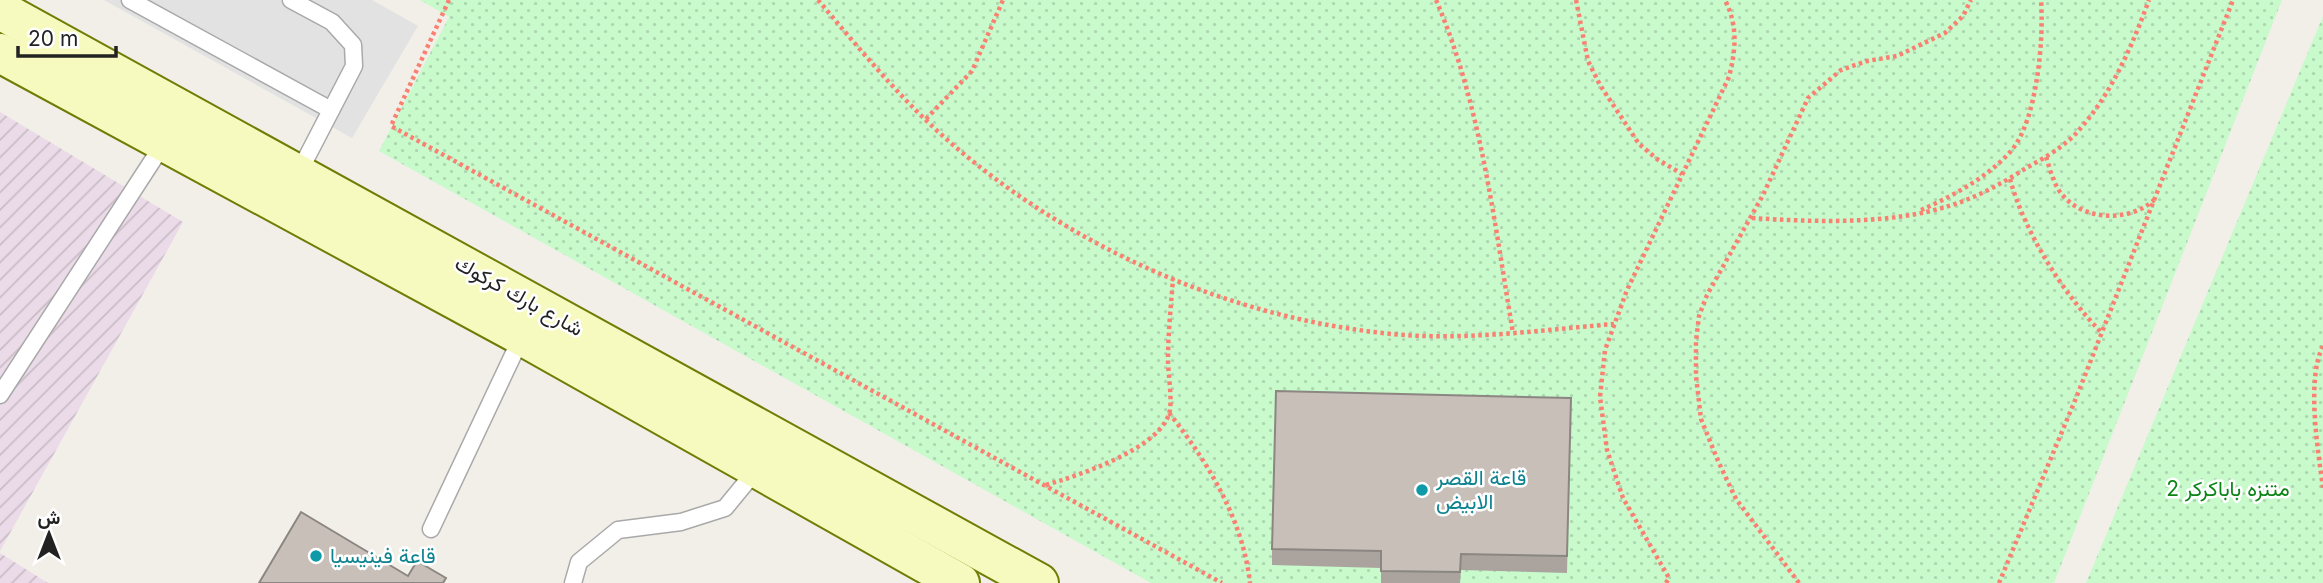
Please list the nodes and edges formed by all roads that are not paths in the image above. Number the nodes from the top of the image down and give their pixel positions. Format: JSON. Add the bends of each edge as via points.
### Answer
{"nodes":[{"id":1,"x":130,"y":0,"type":"edge"},
{"id":2,"x":291,"y":0,"type":"edge"},
{"id":3,"x":0,"y":10,"type":"edge"},
{"id":4,"x":0,"y":53,"type":"edge"},
{"id":5,"x":331,"y":110,"type":"junction"},
{"id":6,"x":164,"y":143,"type":"junction"},
{"id":7,"x":298,"y":174,"type":"junction"},
{"id":8,"x":522,"y":336,"type":"junction"},
{"id":9,"x":0,"y":395,"type":"edge"},
{"id":10,"x":757,"y":468,"type":"junction"},
{"id":11,"x":431,"y":529,"type":"dead end"},
{"id":12,"x":573,"y":583,"type":"edge"},
{"id":13,"x":960,"y":583,"type":"edge"},
{"id":14,"x":1039,"y":583,"type":"edge"}],
"edges":[{"from":1,"to":5,"type":"lane"},
{"from":2,"to":5,"type":"lane","via":[[332,22],[353,46],[354,66]]},
{"from":3,"to":7,"type":"main road","name":"شارع بارك كركوك"},
{"from":4,"to":6,"type":"main road"},
{"from":5,"to":7,"type":"lane"},
{"from":6,"to":8,"type":"main road"},
{"from":6,"to":9,"type":"lane"},
{"from":7,"to":14,"type":"main road","name":"شارع بارك كركوك"},
{"from":8,"to":10,"type":"main road"},
{"from":8,"to":11,"type":"lane"},
{"from":10,"to":12,"type":"lane","via":[[725,508],[681,522],[618,530],[579,562]]},
{"from":10,"to":13,"type":"main road"}]}
